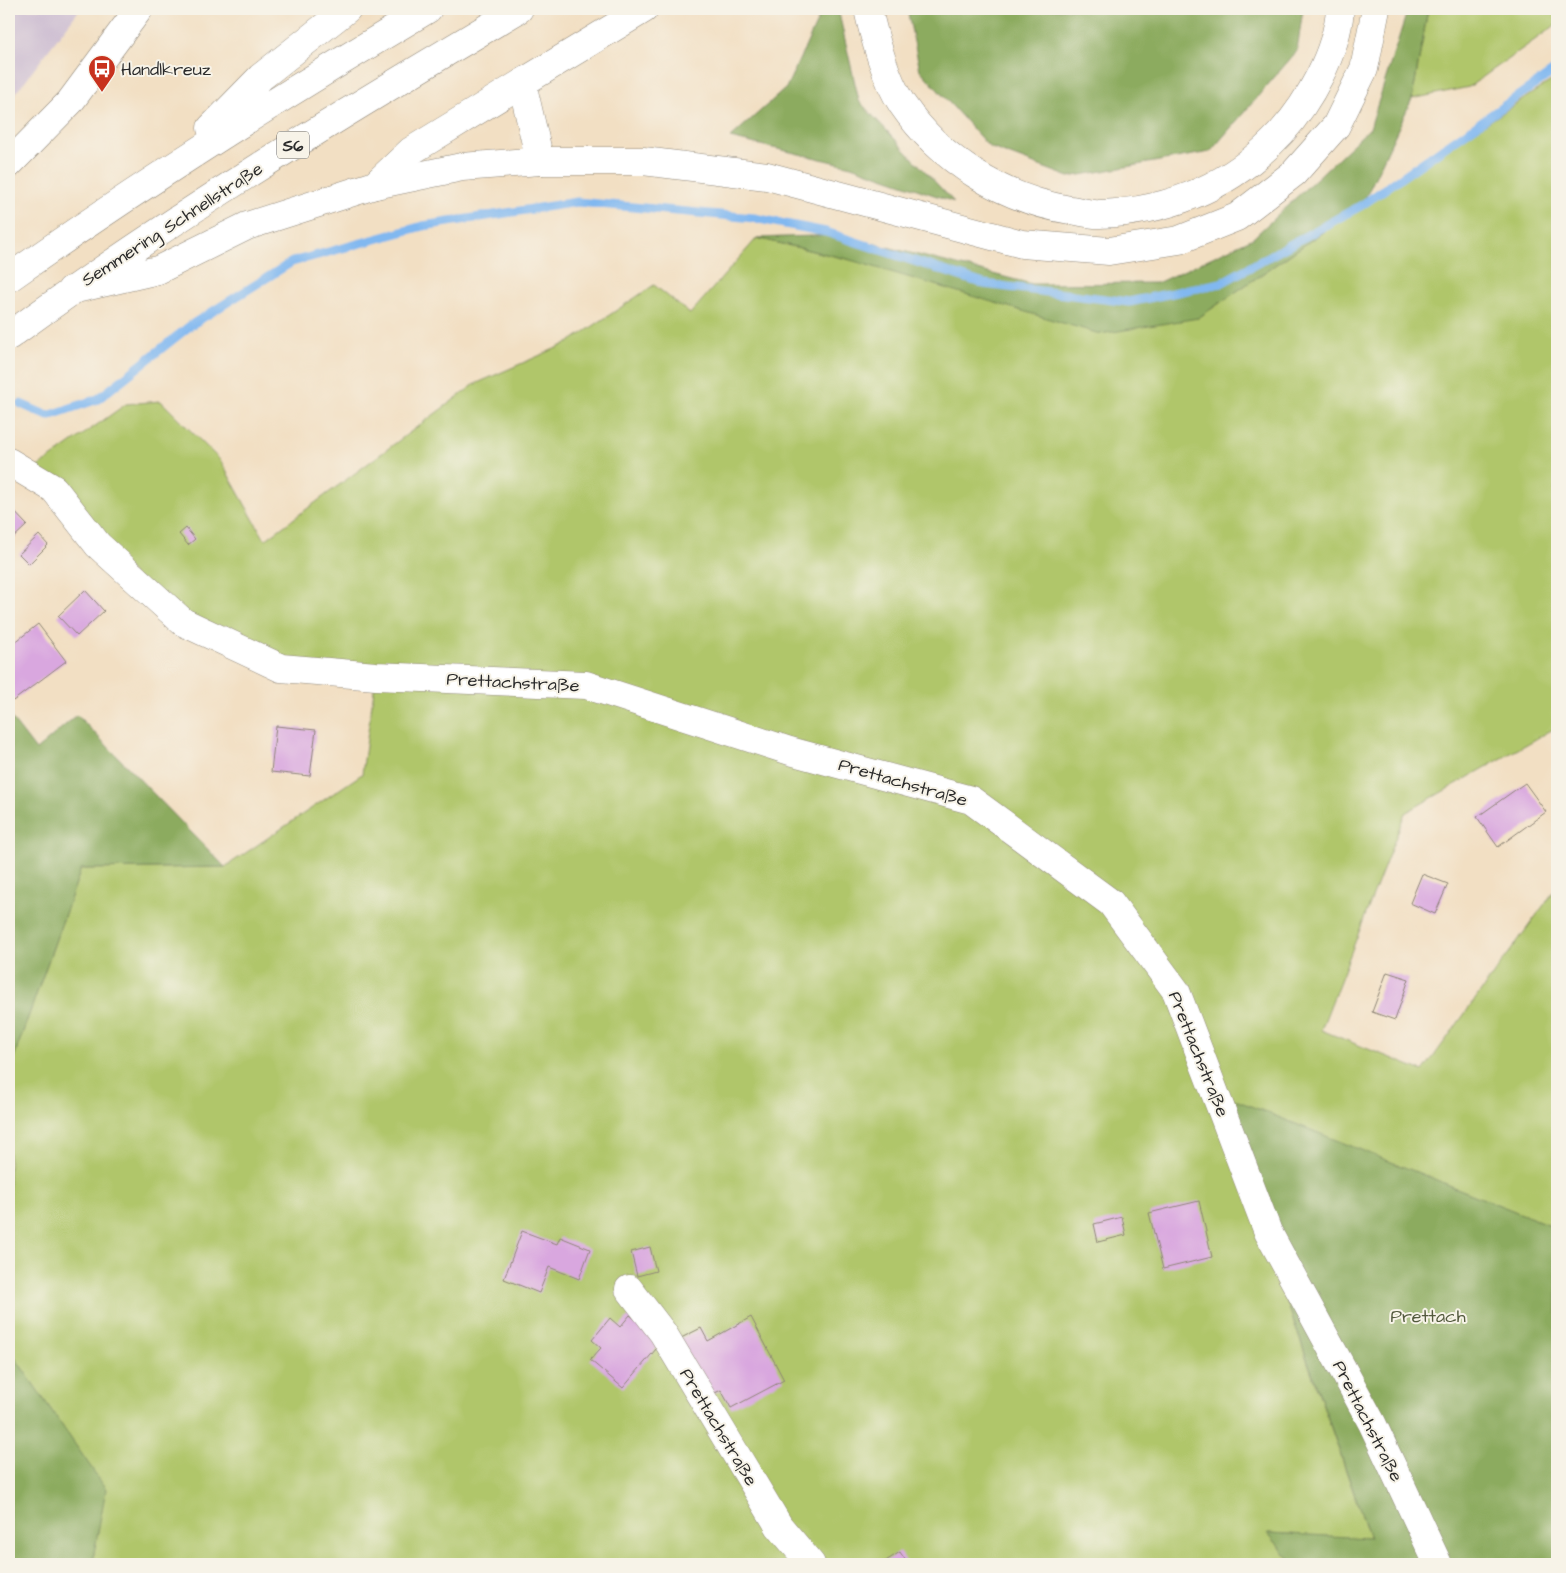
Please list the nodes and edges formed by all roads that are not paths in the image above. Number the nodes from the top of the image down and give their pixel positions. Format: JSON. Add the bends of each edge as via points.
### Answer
{"nodes":[{"id":1,"x":139,"y":9,"type":"edge"},
{"id":2,"x":347,"y":9,"type":"edge"},
{"id":3,"x":428,"y":9,"type":"edge"},
{"id":4,"x":519,"y":9,"type":"edge"},
{"id":5,"x":644,"y":9,"type":"edge"},
{"id":6,"x":868,"y":9,"type":"edge"},
{"id":7,"x":1340,"y":9,"type":"edge"},
{"id":8,"x":1376,"y":9,"type":"edge"},
{"id":9,"x":522,"y":83,"type":"junction"},
{"id":10,"x":540,"y":161,"type":"junction"},
{"id":11,"x":177,"y":163,"type":"junction"},
{"id":12,"x":9,"y":164,"type":"edge"},
{"id":13,"x":375,"y":185,"type":"junction"},
{"id":14,"x":9,"y":278,"type":"edge"},
{"id":15,"x":71,"y":290,"type":"junction"},
{"id":16,"x":9,"y":336,"type":"edge"},
{"id":17,"x":9,"y":462,"type":"edge"},
{"id":18,"x":629,"y":1289,"type":"dead end"},
{"id":19,"x":811,"y":1564,"type":"edge"},
{"id":20,"x":1438,"y":1564,"type":"edge"}],
"edges":[{"from":1,"to":12,"type":"main road","via":[[70,102]]},
{"from":2,"to":11,"type":"main road","via":[[261,77]]},
{"from":3,"to":11,"type":"main road","via":[[291,90]]},
{"from":4,"to":15,"type":"main road","name":"Semmering Schnellstraße","number":"S6","via":[[308,135]]},
{"from":5,"to":9,"type":"main road"},
{"from":6,"to":7,"type":"main road","via":[[876,46],[902,104],[944,153],[993,185],[1018,195],[1044,205],[1098,214],[1161,207],[1212,187],[1259,156],[1299,113],[1326,64]]},
{"from":8,"to":10,"type":"main road","via":[[1364,68],[1336,126],[1294,173],[1237,217],[1179,240],[1109,251],[1022,244],[767,176],[643,161]]},
{"from":9,"to":10,"type":"main road"},
{"from":9,"to":13,"type":"main road","via":[[411,151]]},
{"from":10,"to":13,"type":"main road","via":[[462,168]]},
{"from":11,"to":14,"type":"main road"},
{"from":13,"to":15,"type":"main road","via":[[246,226],[158,270]]},
{"from":15,"to":16,"type":"main road","name":"Semmering Schnellstraße","number":"S6"},
{"from":17,"to":20,"type":"main road","name":"Prettachstraße","via":[[54,489],[98,545],[183,622],[281,668],[376,676],[586,685],[790,751],[971,800],[1111,903],[1176,991],[1268,1232],[1372,1423]]},
{"from":18,"to":19,"type":"main road","name":"Prettachstraße","via":[[663,1334],[779,1526]]}]}
